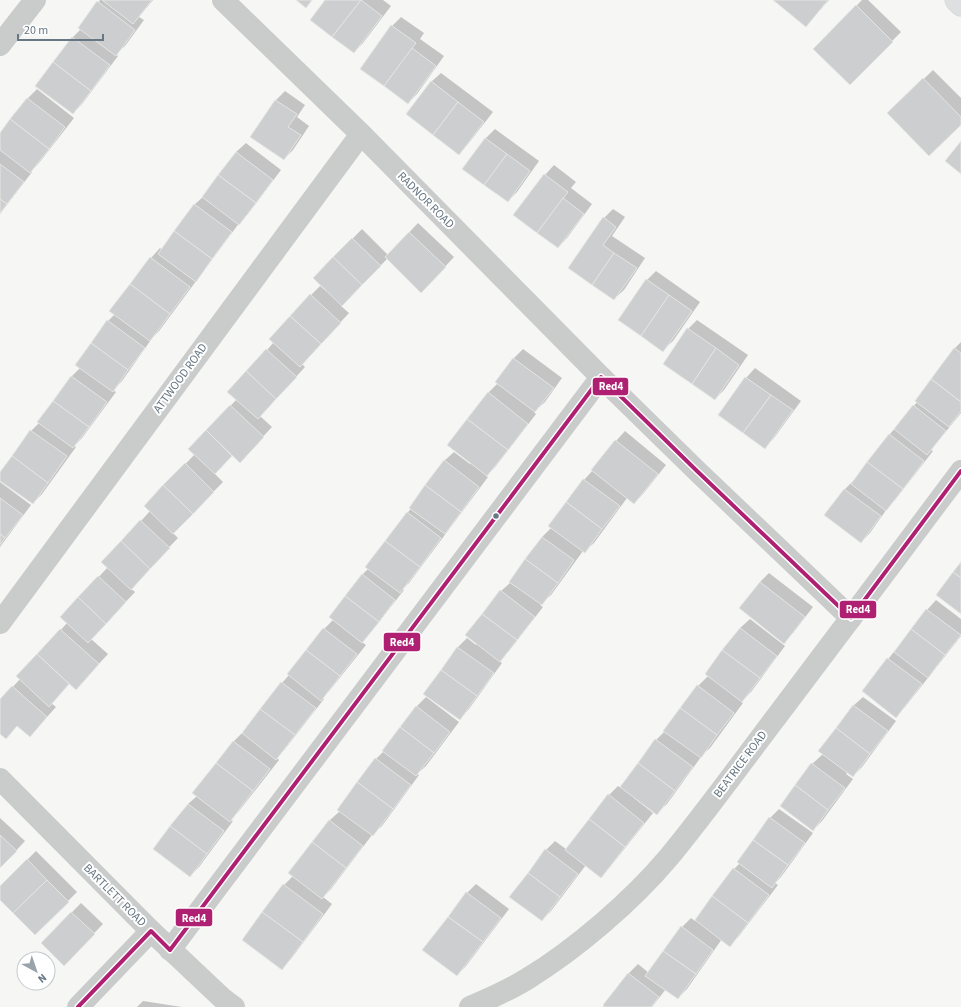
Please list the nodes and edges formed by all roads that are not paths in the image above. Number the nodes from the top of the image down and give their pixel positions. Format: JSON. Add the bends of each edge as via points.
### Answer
{"nodes":[{"id":1,"x":35,"y":0,"type":"edge"},
{"id":2,"x":223,"y":0,"type":"edge"},
{"id":3,"x":956,"y":0,"type":"edge"},
{"id":4,"x":961,"y":5,"type":"edge"},
{"id":5,"x":0,"y":45,"type":"edge"},
{"id":6,"x":361,"y":134,"type":"junction"},
{"id":7,"x":601,"y":377,"type":"junction"},
{"id":8,"x":961,"y":470,"type":"edge"},
{"id":9,"x":851,"y":618,"type":"junction"},
{"id":10,"x":0,"y":622,"type":"edge"},
{"id":11,"x":0,"y":779,"type":"edge"},
{"id":12,"x":151,"y":931,"type":"junction"},
{"id":13,"x":170,"y":950,"type":"junction"},
{"id":14,"x":78,"y":1007,"type":"edge"},
{"id":15,"x":234,"y":1007,"type":"edge"},
{"id":16,"x":470,"y":1007,"type":"edge"}],
"edges":[{"from":1,"to":5,"type":"street"},
{"from":2,"to":6,"type":"street","name":"RADNOR ROAD"},
{"from":3,"to":4,"type":"main road"},
{"from":6,"to":7,"type":"street","name":"RADNOR ROAD"},
{"from":6,"to":10,"type":"street","name":"ATTWOOD ROAD"},
{"from":7,"to":9,"type":"street","name":"RADNOR ROAD"},
{"from":7,"to":13,"type":"street"},
{"from":8,"to":9,"type":"street","name":"BEATRICE ROAD"},
{"from":9,"to":16,"type":"street","name":"BEATRICE ROAD","via":[[668,858],[647,880],[608,918],[560,956],[526,980]]},
{"from":11,"to":12,"type":"street","name":"BARTLETT ROAD"},
{"from":12,"to":13,"type":"street","name":"BARTLETT ROAD"},
{"from":12,"to":14,"type":"street"},
{"from":13,"to":15,"type":"street","name":"BARTLETT ROAD"}]}
